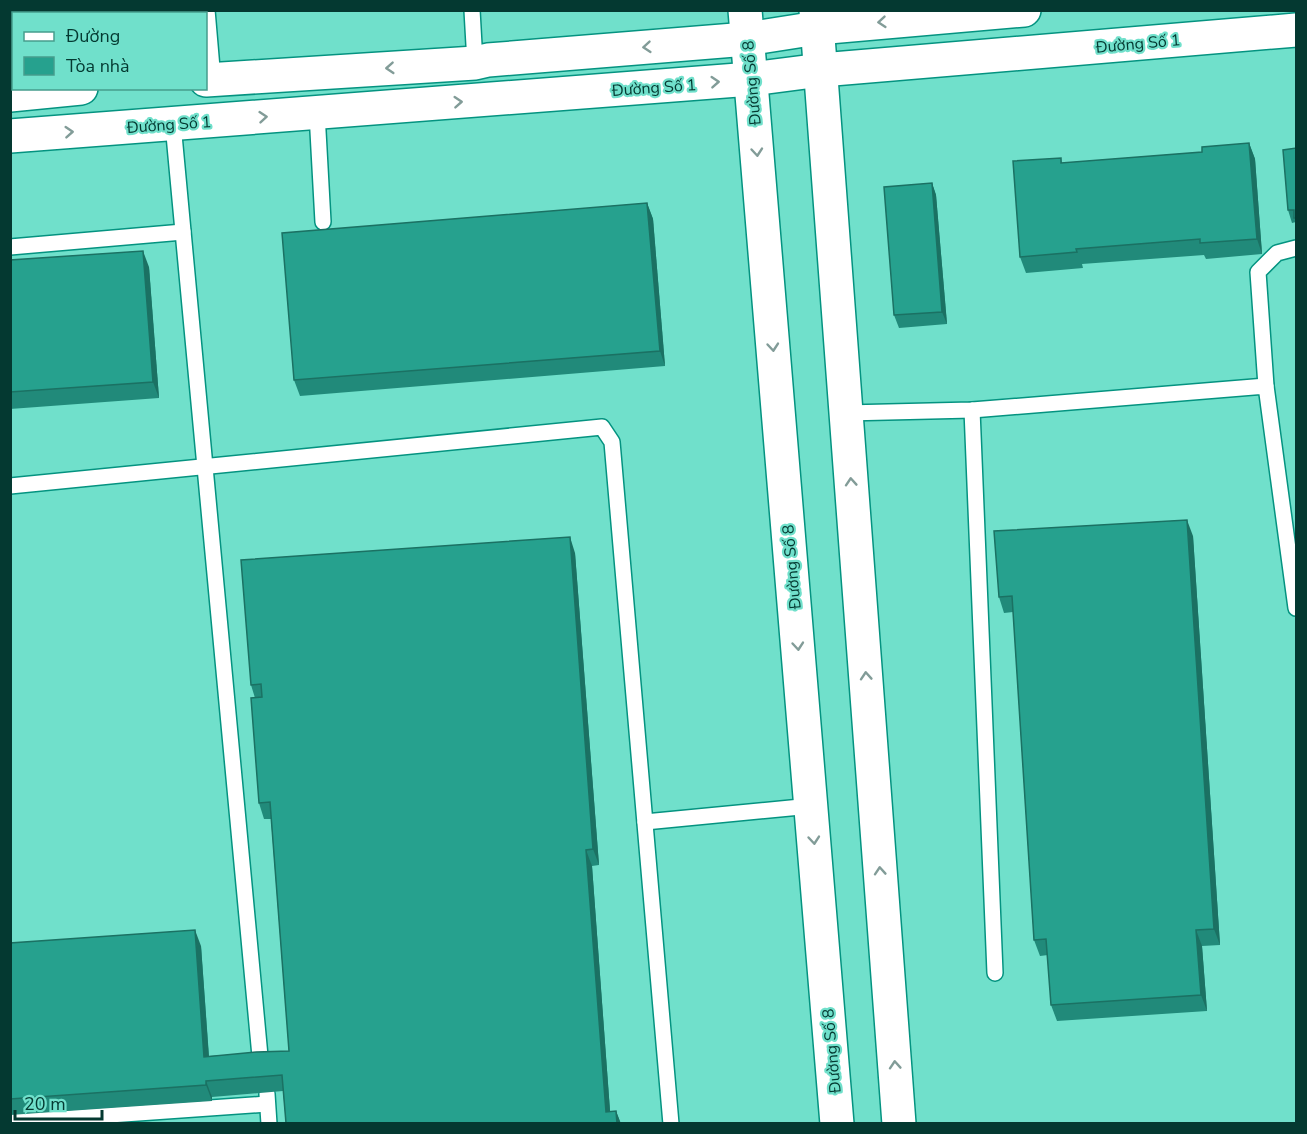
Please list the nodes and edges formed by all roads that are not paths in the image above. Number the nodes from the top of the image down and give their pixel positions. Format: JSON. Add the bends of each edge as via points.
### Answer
{"nodes":[{"id":1,"x":207,"y":10,"type":"edge"},
{"id":2,"x":472,"y":10,"type":"edge"},
{"id":3,"x":1024,"y":10,"type":"edge"},
{"id":4,"x":817,"y":19,"type":"edge"},
{"id":5,"x":746,"y":25,"type":"edge"},
{"id":6,"x":1296,"y":30,"type":"edge"},
{"id":7,"x":475,"y":63,"type":"junction"},
{"id":8,"x":820,"y":70,"type":"junction"},
{"id":9,"x":751,"y":79,"type":"junction"},
{"id":10,"x":209,"y":80,"type":"edge"},
{"id":11,"x":57,"y":90,"type":"edge"},
{"id":12,"x":10,"y":94,"type":"edge"},
{"id":13,"x":317,"y":113,"type":"junction"},
{"id":14,"x":173,"y":124,"type":"junction"},
{"id":15,"x":10,"y":136,"type":"edge"},
{"id":16,"x":323,"y":222,"type":"dead end"},
{"id":17,"x":183,"y":232,"type":"junction"},
{"id":18,"x":10,"y":247,"type":"edge"},
{"id":19,"x":1296,"y":248,"type":"edge"},
{"id":20,"x":1266,"y":386,"type":"junction"},
{"id":21,"x":972,"y":410,"type":"junction"},
{"id":22,"x":846,"y":413,"type":"junction"},
{"id":23,"x":204,"y":466,"type":"junction"},
{"id":24,"x":10,"y":486,"type":"edge"},
{"id":25,"x":1296,"y":608,"type":"edge"},
{"id":26,"x":811,"y":806,"type":"junction"},
{"id":27,"x":645,"y":822,"type":"junction"},
{"id":28,"x":995,"y":973,"type":"dead end"},
{"id":29,"x":261,"y":1067,"type":"edge"},
{"id":30,"x":10,"y":1122,"type":"edge"},
{"id":31,"x":269,"y":1124,"type":"edge"},
{"id":32,"x":671,"y":1124,"type":"edge"},
{"id":33,"x":837,"y":1124,"type":"edge"},
{"id":34,"x":899,"y":1124,"type":"edge"}],
"edges":[{"from":1,"to":10,"type":"lane"},
{"from":2,"to":7,"type":"lane"},
{"from":3,"to":4,"type":"street","one_way":true},
{"from":4,"to":5,"type":"street"},
{"from":4,"to":8,"type":"street"},
{"from":5,"to":7,"type":"street","one_way":true},
{"from":5,"to":9,"type":"street","name":"Đường Số 8"},
{"from":6,"to":8,"type":"street","name":"Đường Số 1"},
{"from":7,"to":10,"type":"street","one_way":true},
{"from":8,"to":9,"type":"street","name":"Đường Số 1"},
{"from":8,"to":22,"type":"street"},
{"from":13,"to":9,"type":"street","name":"Đường Số 1","one_way":true},
{"from":9,"to":26,"type":"street","name":"Đường Số 8","one_way":true},
{"from":11,"to":12,"type":"street"},
{"from":14,"to":13,"type":"street","name":"Đường Số 1","one_way":true},
{"from":13,"to":16,"type":"lane"},
{"from":15,"to":14,"type":"street","name":"Đường Số 1","one_way":true},
{"from":14,"to":17,"type":"lane"},
{"from":17,"to":18,"type":"lane"},
{"from":17,"to":23,"type":"lane"},
{"from":19,"to":20,"type":"lane","via":[[1277,253],[1258,272]]},
{"from":20,"to":21,"type":"lane"},
{"from":20,"to":25,"type":"lane"},
{"from":21,"to":22,"type":"lane"},
{"from":21,"to":28,"type":"lane"},
{"from":34,"to":22,"type":"street","one_way":true},
{"from":23,"to":24,"type":"lane"},
{"from":23,"to":27,"type":"lane","via":[[602,427],[612,442]]},
{"from":23,"to":29,"type":"lane"},
{"from":26,"to":27,"type":"lane"},
{"from":26,"to":33,"type":"street","name":"Đường Số 8","one_way":true},
{"from":27,"to":32,"type":"lane"},
{"from":30,"to":31,"type":"lane","via":[[267,1098]]}]}
